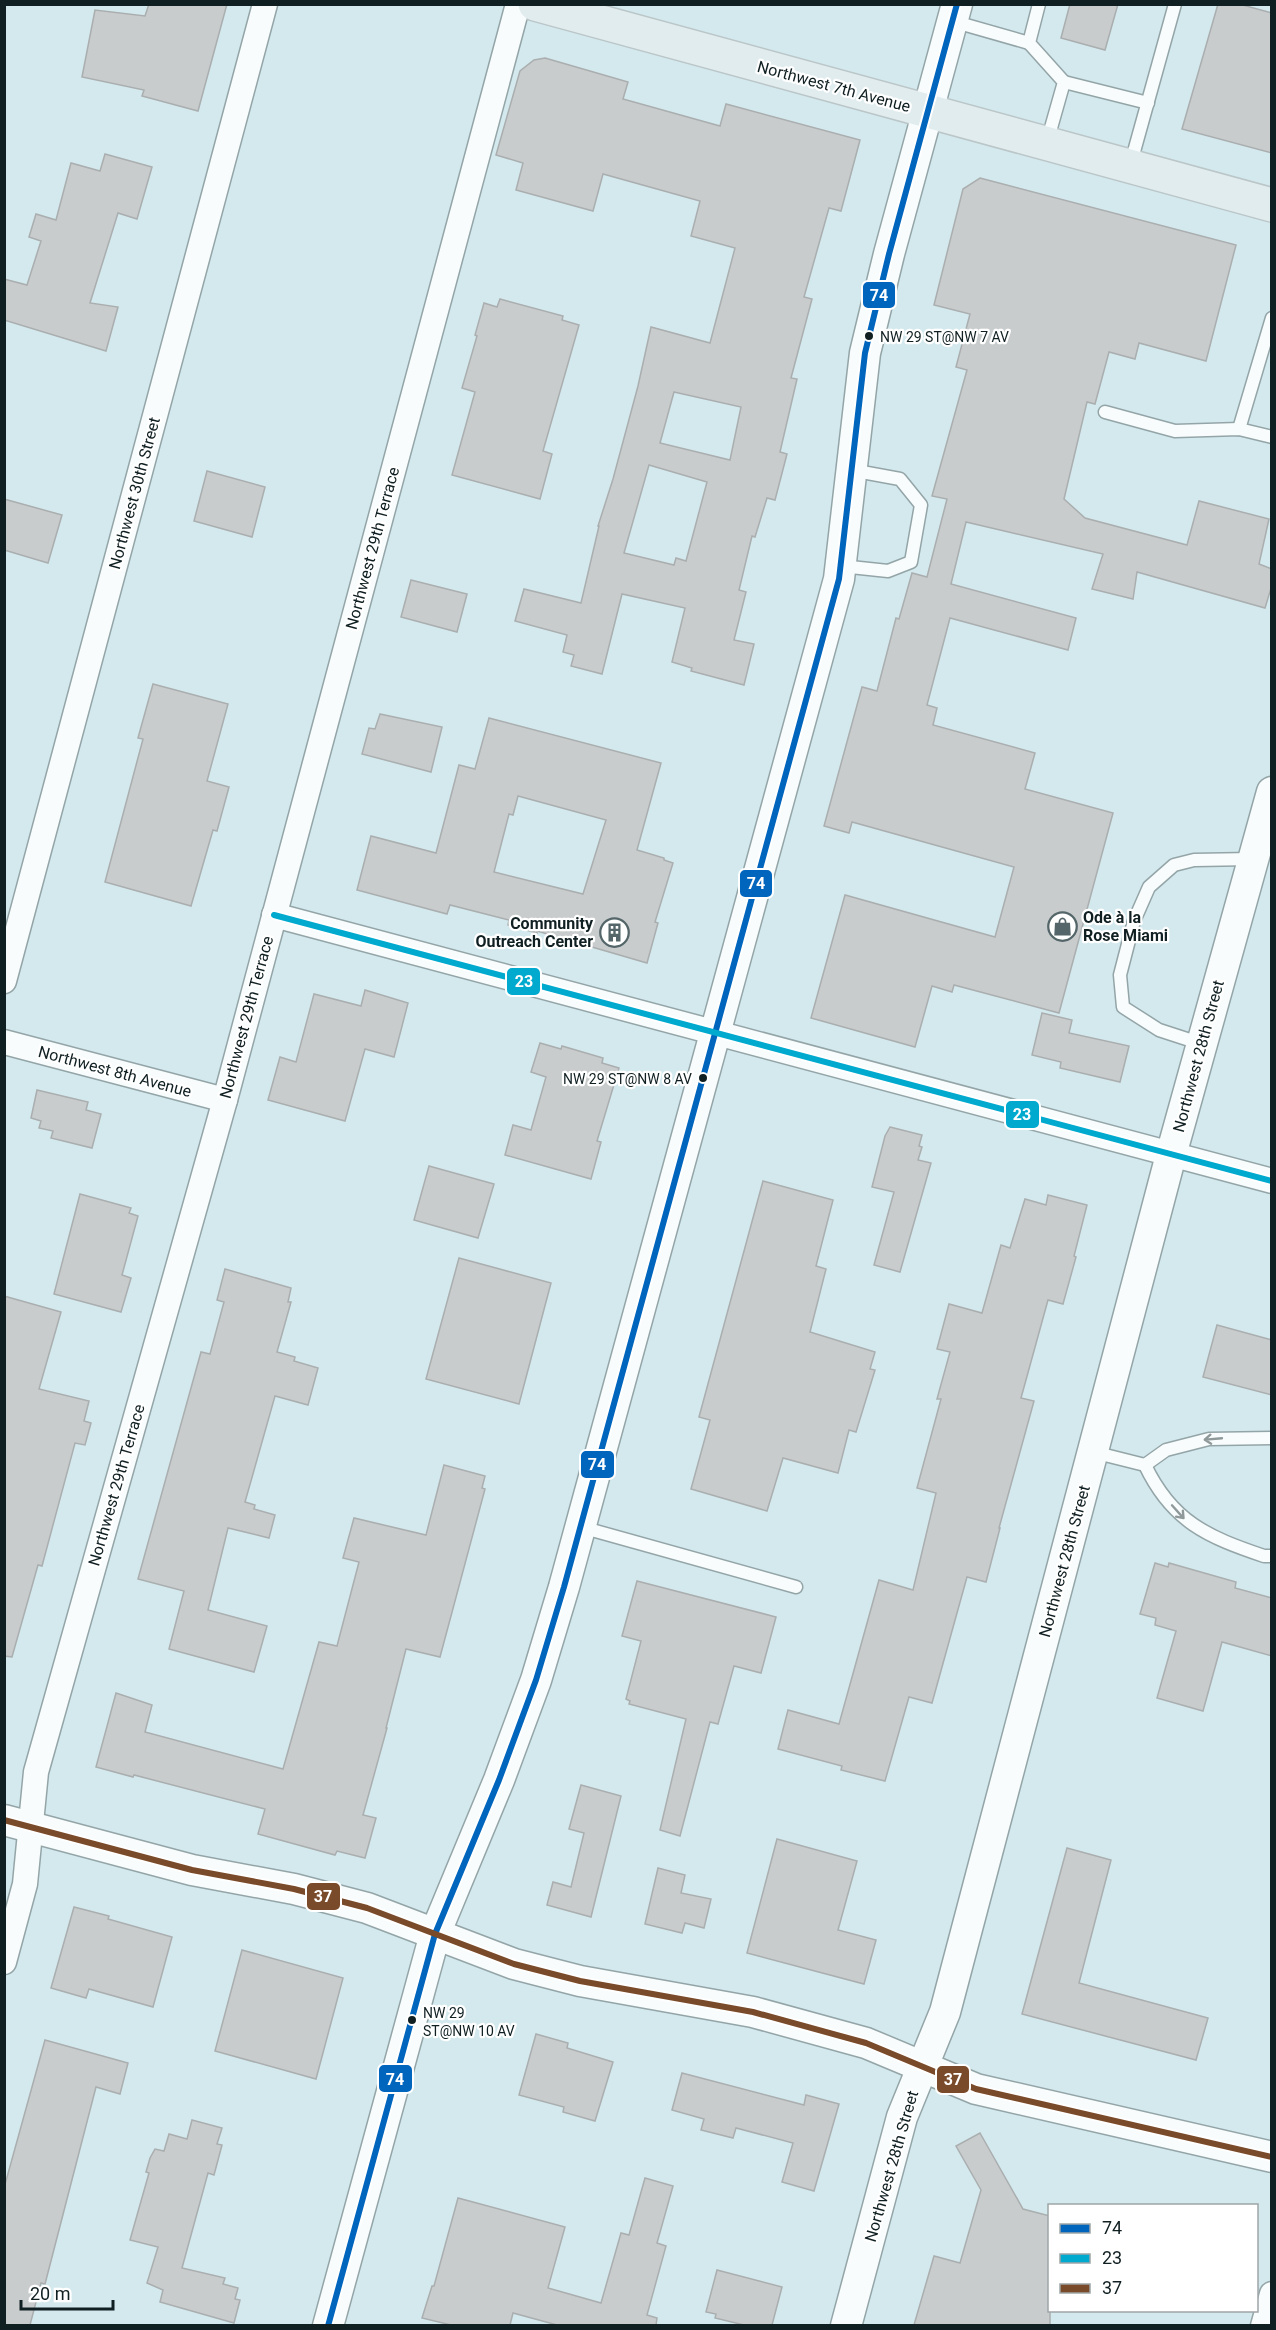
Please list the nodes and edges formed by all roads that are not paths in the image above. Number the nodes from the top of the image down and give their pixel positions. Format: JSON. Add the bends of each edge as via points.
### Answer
{"nodes":[{"id":1,"x":265,"y":4,"type":"edge"},
{"id":2,"x":518,"y":4,"type":"edge"},
{"id":3,"x":535,"y":4,"type":"edge"},
{"id":4,"x":1039,"y":4,"type":"edge"},
{"id":5,"x":1175,"y":4,"type":"edge"},
{"id":6,"x":954,"y":13,"type":"edge"},
{"id":7,"x":1029,"y":43,"type":"junction"},
{"id":8,"x":1064,"y":82,"type":"junction"},
{"id":9,"x":1148,"y":104,"type":"junction"},
{"id":10,"x":928,"y":111,"type":"junction"},
{"id":11,"x":1047,"y":144,"type":"junction"},
{"id":12,"x":1130,"y":167,"type":"junction"},
{"id":13,"x":1272,"y":205,"type":"edge"},
{"id":14,"x":1272,"y":318,"type":"edge"},
{"id":15,"x":1105,"y":412,"type":"dead end"},
{"id":16,"x":1239,"y":429,"type":"junction"},
{"id":17,"x":1272,"y":437,"type":"edge"},
{"id":18,"x":851,"y":470,"type":"junction"},
{"id":19,"x":840,"y":566,"type":"junction"},
{"id":20,"x":1272,"y":792,"type":"edge"},
{"id":21,"x":1253,"y":859,"type":"junction"},
{"id":22,"x":274,"y":915,"type":"junction"},
{"id":23,"x":4,"y":981,"type":"edge"},
{"id":24,"x":715,"y":1033,"type":"junction"},
{"id":25,"x":4,"y":1042,"type":"edge"},
{"id":26,"x":1202,"y":1044,"type":"junction"},
{"id":27,"x":225,"y":1100,"type":"junction"},
{"id":28,"x":1171,"y":1155,"type":"junction"},
{"id":29,"x":1272,"y":1181,"type":"edge"},
{"id":30,"x":1272,"y":1438,"type":"edge"},
{"id":31,"x":1093,"y":1452,"type":"junction"},
{"id":32,"x":1145,"y":1465,"type":"junction"},
{"id":33,"x":581,"y":1527,"type":"junction"},
{"id":34,"x":1272,"y":1556,"type":"edge"},
{"id":35,"x":796,"y":1587,"type":"dead end"},
{"id":36,"x":18,"y":1823,"type":"edge"},
{"id":37,"x":435,"y":1934,"type":"junction"},
{"id":38,"x":4,"y":1962,"type":"edge"},
{"id":39,"x":922,"y":2067,"type":"junction"},
{"id":40,"x":1272,"y":2157,"type":"edge"},
{"id":41,"x":1272,"y":2294,"type":"edge"},
{"id":42,"x":328,"y":2325,"type":"edge"},
{"id":43,"x":846,"y":2325,"type":"edge"},
{"id":44,"x":1263,"y":2325,"type":"edge"}],
"edges":[{"from":1,"to":23,"type":"street","name":"Northwest 30th Street"},
{"from":2,"to":22,"type":"street","name":"Northwest 29th Terrace"},
{"from":3,"to":10,"type":"main road","name":"Northwest 7th Avenue"},
{"from":4,"to":7,"type":"lane"},
{"from":5,"to":9,"type":"lane"},
{"from":6,"to":7,"type":"lane"},
{"from":6,"to":10,"type":"street"},
{"from":7,"to":8,"type":"lane"},
{"from":8,"to":9,"type":"lane"},
{"from":8,"to":11,"type":"lane"},
{"from":9,"to":12,"type":"lane"},
{"from":10,"to":11,"type":"main road","name":"Northwest 7th Avenue"},
{"from":10,"to":18,"type":"street","via":[[865,353]]},
{"from":11,"to":12,"type":"main road","name":"Northwest 7th Avenue"},
{"from":12,"to":13,"type":"main road","name":"Northwest 7th Avenue"},
{"from":14,"to":16,"type":"lane"},
{"from":15,"to":16,"type":"lane","via":[[1175,430]]},
{"from":16,"to":17,"type":"lane"},
{"from":18,"to":19,"type":"street"},
{"from":18,"to":19,"type":"lane","via":[[900,479],[921,505],[911,562],[888,571]]},
{"from":19,"to":24,"type":"street"},
{"from":20,"to":21,"type":"street","name":"Northwest 28th Street"},
{"from":21,"to":26,"type":"street","name":"Northwest 28th Street"},
{"from":21,"to":26,"type":"lane","via":[[1194,860],[1174,865],[1149,887],[1134,921],[1120,975],[1123,1006],[1159,1030]]},
{"from":22,"to":24,"type":"street"},
{"from":22,"to":27,"type":"street","name":"Northwest 29th Terrace"},
{"from":24,"to":28,"type":"street"},
{"from":24,"to":33,"type":"street"},
{"from":25,"to":27,"type":"street","name":"Northwest 8th Avenue"},
{"from":26,"to":28,"type":"street","name":"Northwest 28th Street"},
{"from":27,"to":36,"type":"street","name":"Northwest 29th Terrace","via":[[36,1772]]},
{"from":28,"to":29,"type":"street"},
{"from":28,"to":31,"type":"street","name":"Northwest 28th Street"},
{"from":30,"to":32,"type":"lane","one_way":true,"via":[[1209,1439],[1166,1450]]},
{"from":31,"to":32,"type":"lane"},
{"from":31,"to":39,"type":"street","name":"Northwest 28th Street","via":[[945,2012]]},
{"from":32,"to":34,"type":"lane","one_way":true,"via":[[1155,1488],[1186,1521],[1220,1541]]},
{"from":33,"to":35,"type":"lane"},
{"from":33,"to":37,"type":"street","via":[[536,1680]]},
{"from":36,"to":37,"type":"street","via":[[192,1870],[294,1889],[367,1908]]},
{"from":36,"to":38,"type":"street","name":"Northwest 29th Terrace","via":[[25,1884]]},
{"from":37,"to":39,"type":"street","via":[[514,1964],[580,1981],[753,2012],[866,2043]]},
{"from":37,"to":42,"type":"street"},
{"from":39,"to":40,"type":"street","via":[[976,2089]]},
{"from":39,"to":43,"type":"street","name":"Northwest 28th Street","via":[[902,2117]]},
{"from":41,"to":44,"type":"street"}]}
